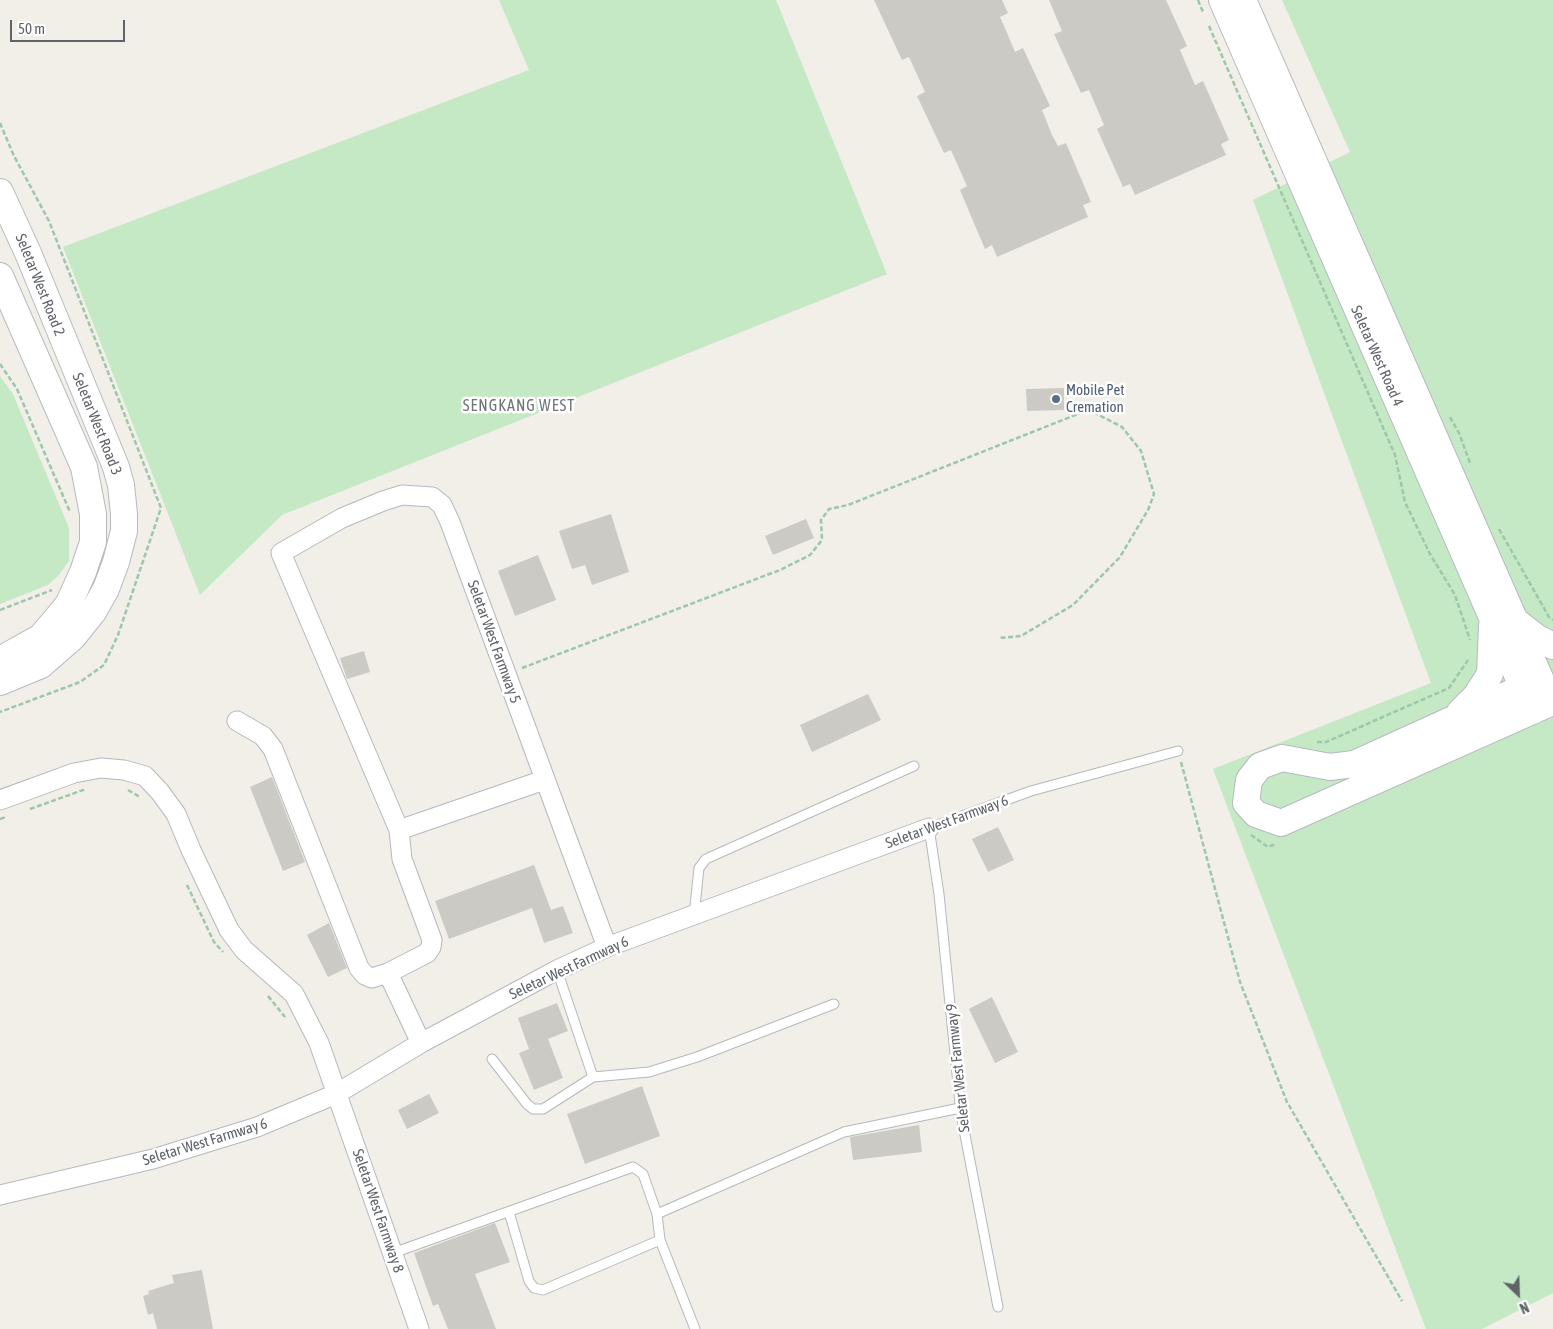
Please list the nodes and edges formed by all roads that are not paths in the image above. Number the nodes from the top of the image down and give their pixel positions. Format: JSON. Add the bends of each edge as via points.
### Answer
{"nodes":[{"id":1,"x":1222,"y":0,"type":"edge"},
{"id":2,"x":1243,"y":0,"type":"edge"},
{"id":3,"x":0,"y":192,"type":"edge"},
{"id":4,"x":0,"y":276,"type":"edge"},
{"id":5,"x":67,"y":352,"type":"joint"},
{"id":6,"x":1503,"y":620,"type":"junction"},
{"id":7,"x":1553,"y":646,"type":"edge"},
{"id":8,"x":0,"y":660,"type":"edge"},
{"id":9,"x":0,"y":682,"type":"edge"},
{"id":10,"x":1542,"y":693,"type":"edge"},
{"id":11,"x":1452,"y":719,"type":"junction"},
{"id":12,"x":237,"y":721,"type":"dead end"},
{"id":13,"x":1178,"y":751,"type":"road end"},
{"id":14,"x":914,"y":766,"type":"dead end"},
{"id":15,"x":544,"y":780,"type":"junction"},
{"id":16,"x":4,"y":808,"type":"edge"},
{"id":17,"x":929,"y":828,"type":"junction"},
{"id":18,"x":399,"y":830,"type":"junction"},
{"id":19,"x":694,"y":915,"type":"junction"},
{"id":20,"x":607,"y":947,"type":"junction"},
{"id":21,"x":557,"y":970,"type":"junction"},
{"id":22,"x":388,"y":973,"type":"junction"},
{"id":23,"x":834,"y":1004,"type":"dead end"},
{"id":24,"x":421,"y":1044,"type":"junction"},
{"id":25,"x":492,"y":1059,"type":"dead end"},
{"id":26,"x":593,"y":1077,"type":"junction"},
{"id":27,"x":336,"y":1094,"type":"junction"},
{"id":28,"x":960,"y":1108,"type":"junction"},
{"id":29,"x":0,"y":1195,"type":"edge"},
{"id":30,"x":509,"y":1212,"type":"junction"},
{"id":31,"x":657,"y":1214,"type":"junction"},
{"id":32,"x":660,"y":1240,"type":"junction"},
{"id":33,"x":393,"y":1252,"type":"junction"},
{"id":34,"x":998,"y":1307,"type":"dead end"},
{"id":35,"x":420,"y":1329,"type":"edge"},
{"id":36,"x":695,"y":1329,"type":"edge"}],
"edges":[{"from":1,"to":6,"type":"main road","name":"Seletar West Road 4"},
{"from":2,"to":6,"type":"main road","name":"Seletar West Road 4"},
{"from":3,"to":5,"type":"main road","name":"Seletar West Road 2"},
{"from":4,"to":8,"type":"main road","name":"Seletar West Road 3","via":[[84,467],[93,514],[93,542],[68,605],[41,636]]},
{"from":5,"to":9,"type":"main road","name":"Seletar West Road 3","via":[[121,485],[124,514],[120,546],[112,576],[101,599],[73,637],[41,665]]},
{"from":6,"to":7,"type":"main road"},
{"from":6,"to":10,"type":"main road","name":"Seletar West Road 4"},
{"from":6,"to":11,"type":"main road","via":[[1490,674],[1476,696]]},
{"from":10,"to":11,"type":"main road"},
{"from":10,"to":11,"type":"main road","via":[[1281,823],[1256,814],[1246,803],[1249,780],[1260,766],[1282,758],[1330,767],[1354,764]]},
{"from":12,"to":22,"type":"street","via":[[263,736],[273,749],[360,968],[372,978]]},
{"from":13,"to":17,"type":"lane","name":"Seletar West Farmway 6","via":[[1031,791]]},
{"from":14,"to":19,"type":"lane","via":[[706,859],[699,868]]},
{"from":15,"to":18,"type":"street"},
{"from":15,"to":18,"type":"street","name":"Seletar West Farmway 5","via":[[442,505],[432,497],[402,494],[342,518],[281,553]]},
{"from":15,"to":20,"type":"street","name":"Seletar West Farmway 5"},
{"from":16,"to":27,"type":"street","name":"Seletar West Farmway 8","via":[[74,773],[101,768],[145,776],[176,814],[230,930],[244,950],[294,994],[319,1043]]},
{"from":17,"to":19,"type":"street","name":"Seletar West Farmway 6"},
{"from":17,"to":28,"type":"lane","name":"Seletar West Farmway 9","via":[[939,894]]},
{"from":18,"to":22,"type":"street","via":[[402,858],[432,940],[427,953]]},
{"from":19,"to":20,"type":"street","name":"Seletar West Farmway 6"},
{"from":20,"to":21,"type":"street","name":"Seletar West Farmway 6"},
{"from":21,"to":24,"type":"street","name":"Seletar West Farmway 6"},
{"from":21,"to":26,"type":"lane"},
{"from":22,"to":24,"type":"street"},
{"from":23,"to":26,"type":"lane","via":[[697,1057],[657,1069]]},
{"from":24,"to":27,"type":"street","name":"Seletar West Farmway 6"},
{"from":25,"to":26,"type":"lane","via":[[533,1109],[543,1109]]},
{"from":27,"to":29,"type":"street","name":"Seletar West Farmway 6","via":[[257,1127],[153,1159]]},
{"from":27,"to":33,"type":"street","name":"Seletar West Farmway 8"},
{"from":28,"to":31,"type":"lane","via":[[844,1132]]},
{"from":28,"to":34,"type":"lane","name":"Seletar West Farmway 9"},
{"from":30,"to":31,"type":"lane","via":[[633,1168],[643,1174]]},
{"from":30,"to":32,"type":"lane","via":[[529,1281],[534,1288],[544,1290]]},
{"from":30,"to":33,"type":"lane"},
{"from":31,"to":32,"type":"lane"},
{"from":32,"to":36,"type":"lane"},
{"from":33,"to":35,"type":"street","name":"Seletar West Farmway 8"}]}
